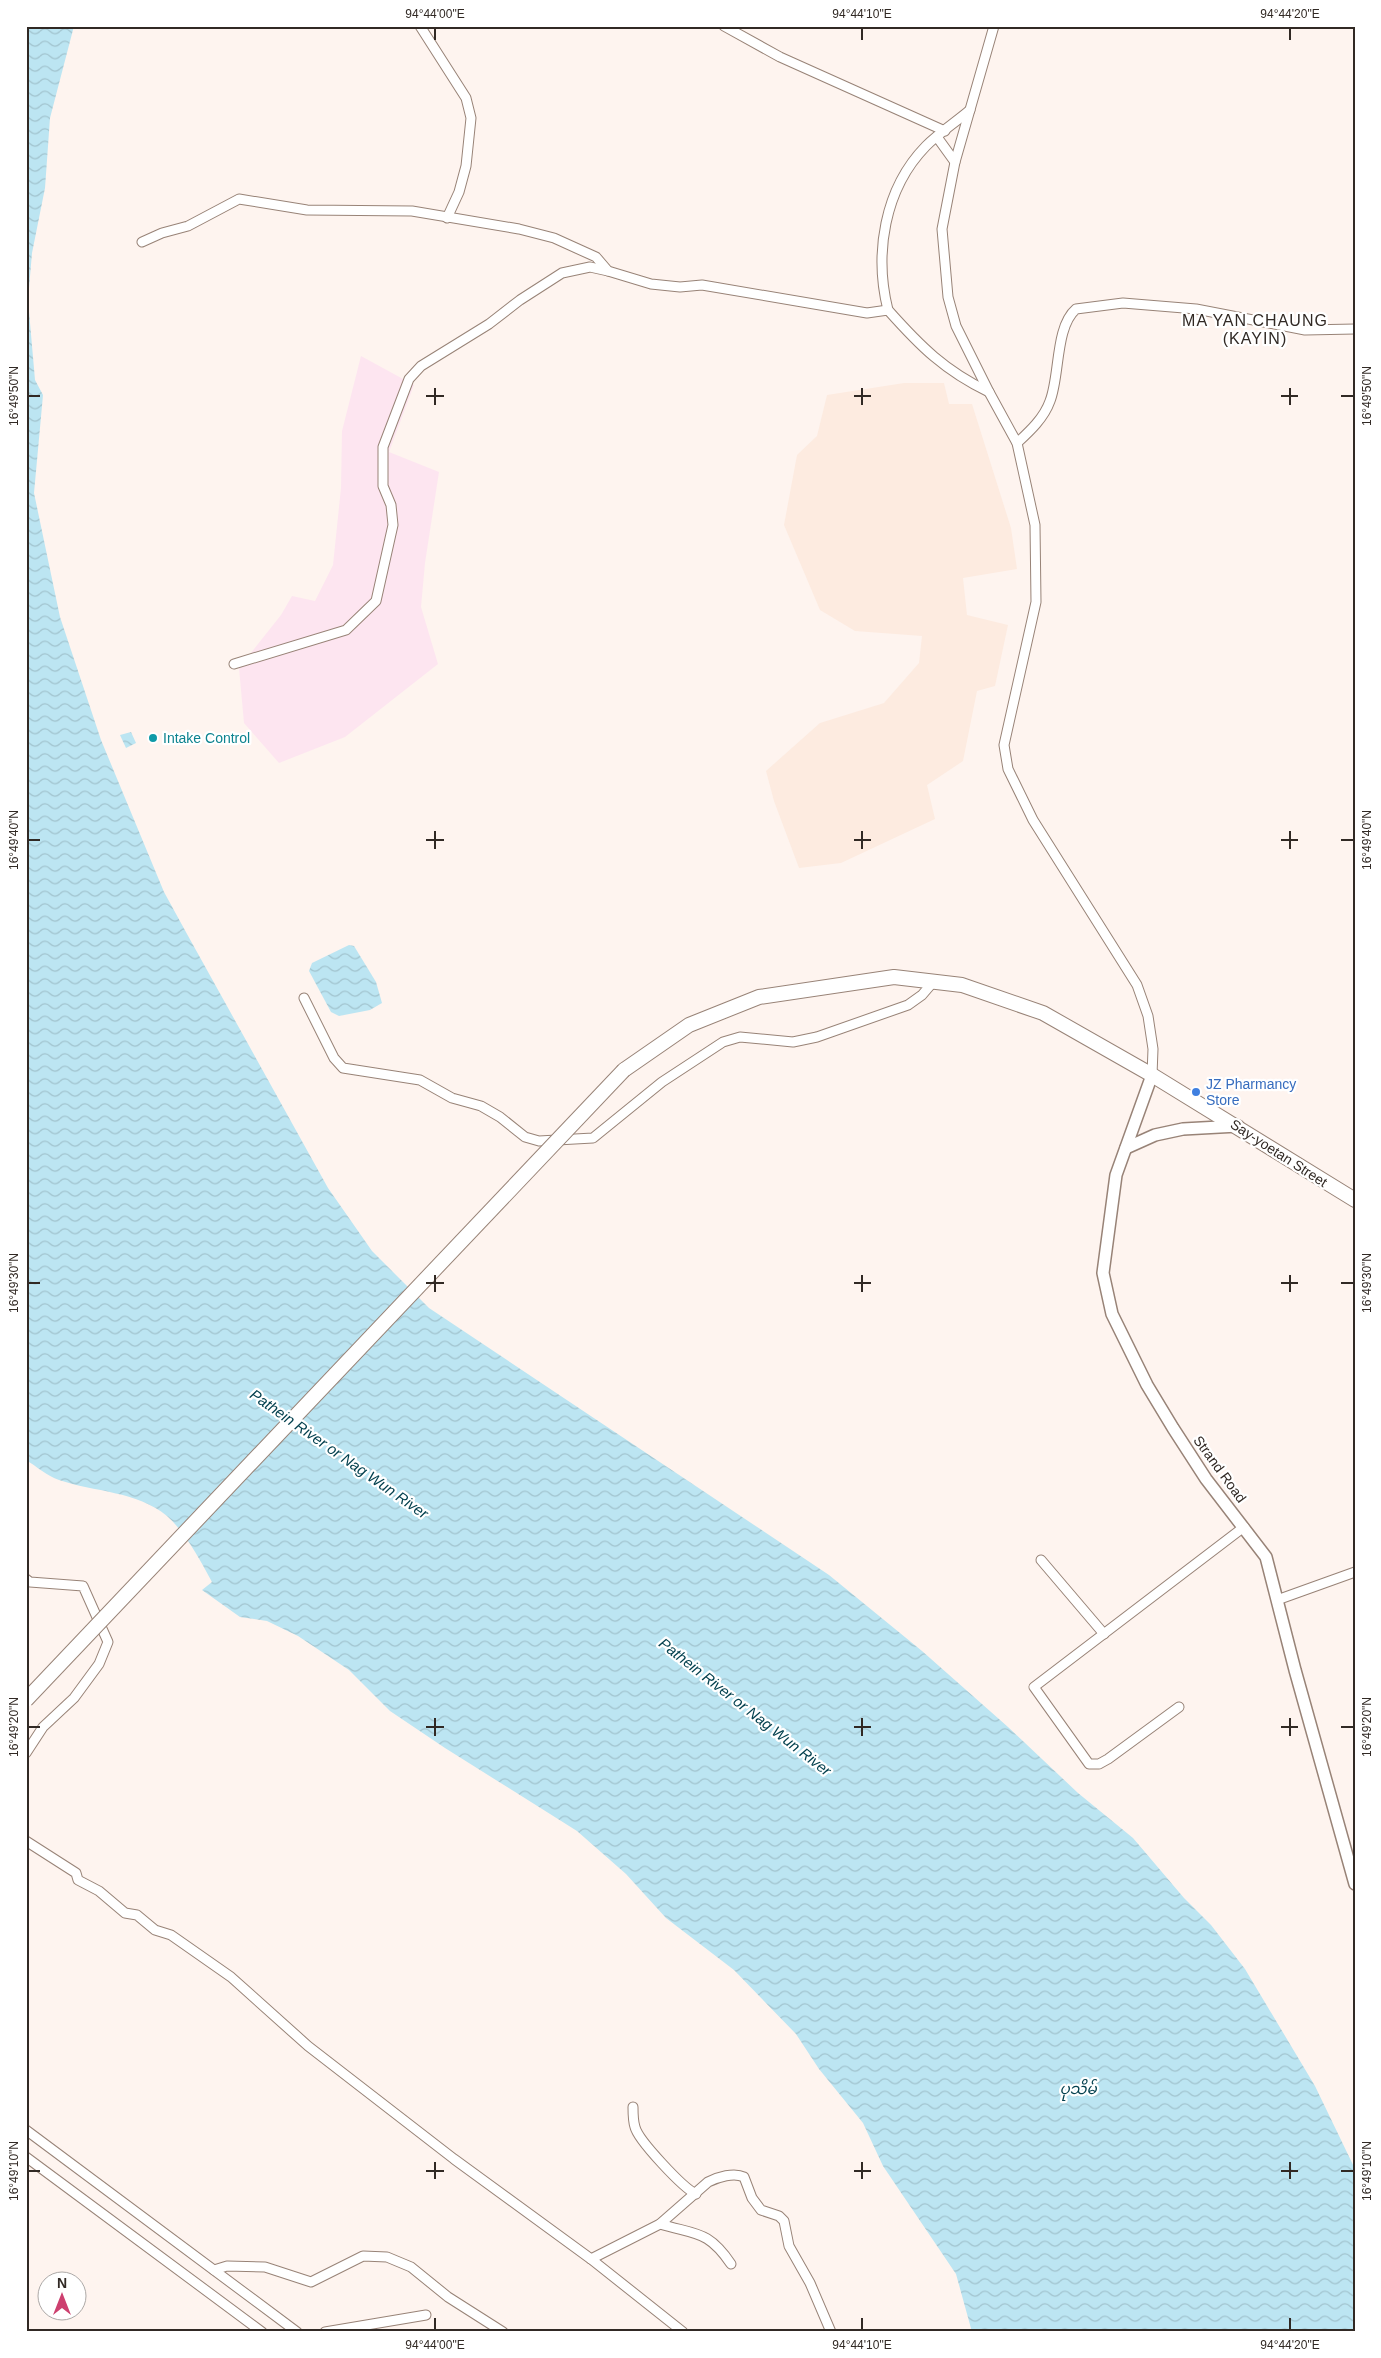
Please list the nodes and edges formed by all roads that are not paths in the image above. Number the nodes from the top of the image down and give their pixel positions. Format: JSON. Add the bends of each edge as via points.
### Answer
{"nodes":[{"id":1,"x":420,"y":26,"type":"edge"},
{"id":2,"x":724,"y":26,"type":"edge"},
{"id":3,"x":994,"y":26,"type":"edge"},
{"id":4,"x":970,"y":110,"type":"junction"},
{"id":5,"x":945,"y":131,"type":"junction"},
{"id":6,"x":937,"y":137,"type":"junction"},
{"id":7,"x":955,"y":162,"type":"junction"},
{"id":8,"x":447,"y":218,"type":"junction"},
{"id":9,"x":142,"y":242,"type":"dead end"},
{"id":10,"x":608,"y":271,"type":"junction"},
{"id":11,"x":888,"y":310,"type":"junction"},
{"id":12,"x":1355,"y":329,"type":"edge"},
{"id":13,"x":989,"y":392,"type":"junction"},
{"id":14,"x":1017,"y":443,"type":"junction"},
{"id":15,"x":234,"y":664,"type":"dead end"},
{"id":16,"x":934,"y":982,"type":"junction"},
{"id":17,"x":304,"y":998,"type":"dead end"},
{"id":18,"x":1152,"y":1074,"type":"junction"},
{"id":19,"x":1238,"y":1126,"type":"junction"},
{"id":20,"x":1126,"y":1148,"type":"junction"},
{"id":21,"x":1355,"y":1200,"type":"edge"},
{"id":22,"x":1244,"y":1527,"type":"junction"},
{"id":23,"x":1041,"y":1560,"type":"dead end"},
{"id":24,"x":1355,"y":1572,"type":"edge"},
{"id":25,"x":26,"y":1579,"type":"edge"},
{"id":26,"x":1277,"y":1600,"type":"junction"},
{"id":27,"x":1104,"y":1634,"type":"junction"},
{"id":28,"x":26,"y":1700,"type":"edge"},
{"id":29,"x":1179,"y":1707,"type":"dead end"},
{"id":30,"x":26,"y":1753,"type":"edge"},
{"id":31,"x":26,"y":1841,"type":"edge"},
{"id":32,"x":1355,"y":1884,"type":"edge"},
{"id":33,"x":633,"y":2107,"type":"dead end"},
{"id":34,"x":26,"y":2130,"type":"edge"},
{"id":35,"x":26,"y":2156,"type":"edge"},
{"id":36,"x":696,"y":2194,"type":"junction"},
{"id":37,"x":660,"y":2224,"type":"junction"},
{"id":38,"x":591,"y":2259,"type":"junction"},
{"id":39,"x":731,"y":2264,"type":"dead end"},
{"id":40,"x":214,"y":2270,"type":"junction"},
{"id":41,"x":426,"y":2314,"type":"dead end"},
{"id":42,"x":262,"y":2332,"type":"edge"},
{"id":43,"x":297,"y":2332,"type":"edge"},
{"id":44,"x":325,"y":2332,"type":"edge"},
{"id":45,"x":503,"y":2332,"type":"edge"},
{"id":46,"x":683,"y":2332,"type":"edge"},
{"id":47,"x":831,"y":2332,"type":"edge"}],
"edges":[{"from":1,"to":8,"type":"street","via":[[466,98],[471,118],[466,166]]},
{"from":2,"to":5,"type":"street","via":[[780,57]]},
{"from":3,"to":4,"type":"street"},
{"from":4,"to":5,"type":"street"},
{"from":4,"to":7,"type":"street"},
{"from":5,"to":6,"type":"street"},
{"from":6,"to":7,"type":"street"},
{"from":6,"to":11,"type":"street","via":[[914,159],[892,197],[883,241],[882,289]]},
{"from":7,"to":13,"type":"street","via":[[942,229],[948,297],[956,326]]},
{"from":8,"to":9,"type":"street","via":[[412,211],[307,210],[239,199],[188,226],[162,232]]},
{"from":8,"to":10,"type":"street","via":[[554,238],[596,257]]},
{"from":10,"to":11,"type":"street","via":[[651,284],[702,285],[867,313]]},
{"from":10,"to":15,"type":"street","via":[[590,268],[562,273],[456,346],[421,366],[409,379],[383,447],[383,486],[391,505],[393,525],[376,601],[346,630]]},
{"from":11,"to":13,"type":"street","via":[[946,368]]},
{"from":12,"to":14,"type":"street","via":[[1305,330],[1196,309],[1123,303],[1076,309],[1065,326],[1050,401],[1036,426]]},
{"from":13,"to":14,"type":"street"},
{"from":14,"to":18,"type":"street","via":[[1035,525],[1036,602],[1004,745],[1008,769],[1033,820],[1137,985],[1148,1016]]},
{"from":16,"to":17,"type":"street","via":[[908,1005],[817,1038],[793,1042],[740,1037],[723,1042],[662,1082],[593,1138],[539,1141],[525,1137],[481,1106],[452,1098],[420,1080],[342,1068]]},
{"from":16,"to":18,"type":"highway","name":"Say-yoetan Street","via":[[962,985],[1043,1013]]},
{"from":16,"to":28,"type":"highway","name":"Say-yoetan Street","bridge":true,"via":[[894,977],[759,997],[689,1025],[624,1070]]},
{"from":18,"to":19,"type":"highway","name":"Say-yoetan Street"},
{"from":18,"to":20,"type":"main road","name":"Strand Road"},
{"from":19,"to":20,"type":"main road","via":[[1183,1129],[1155,1135]]},
{"from":19,"to":21,"type":"highway","name":"Say-yoetan Street"},
{"from":20,"to":22,"type":"main road","name":"Strand Road","via":[[1116,1175],[1103,1273],[1112,1314],[1162,1411],[1206,1479]]},
{"from":22,"to":26,"type":"main road","name":"Strand Road","via":[[1266,1557]]},
{"from":22,"to":27,"type":"street"},
{"from":23,"to":27,"type":"street"},
{"from":24,"to":26,"type":"street"},
{"from":25,"to":30,"type":"street","via":[[83,1586],[108,1642],[99,1664],[79,1691],[43,1726]]},
{"from":26,"to":32,"type":"main road","name":"Strand Road"},
{"from":27,"to":29,"type":"street","via":[[1034,1687],[1089,1764],[1099,1764]]},
{"from":31,"to":38,"type":"street","via":[[76,1873],[78,1880],[99,1891],[125,1913],[137,1915],[155,1930],[171,1935],[231,1977],[308,2046]]},
{"from":33,"to":36,"type":"street","via":[[635,2129],[671,2174]]},
{"from":34,"to":40,"type":"street"},
{"from":35,"to":42,"type":"street"},
{"from":36,"to":37,"type":"street"},
{"from":36,"to":47,"type":"street","via":[[717,2177],[740,2175],[744,2178],[761,2210],[784,2221],[788,2246],[810,2283]]},
{"from":37,"to":38,"type":"street"},
{"from":37,"to":39,"type":"street","via":[[710,2239]]},
{"from":38,"to":46,"type":"street"},
{"from":40,"to":43,"type":"street"},
{"from":40,"to":45,"type":"street","via":[[227,2266],[265,2267],[311,2282],[362,2256],[387,2257],[411,2267],[448,2297]]},
{"from":41,"to":44,"type":"street"}]}
